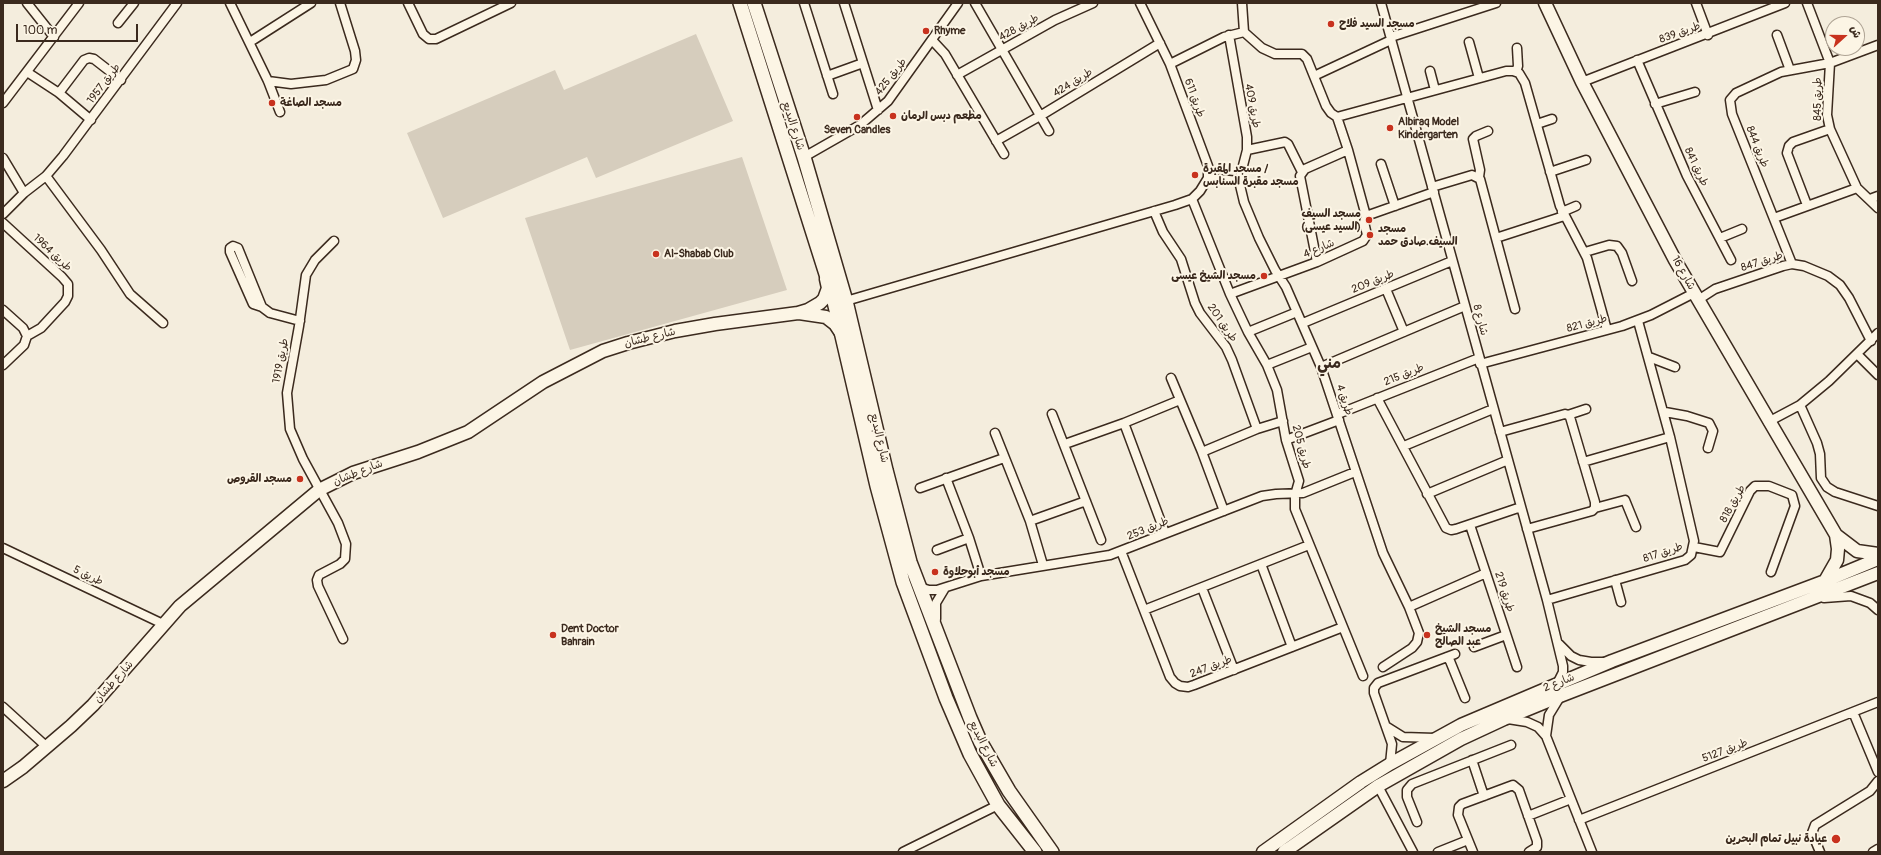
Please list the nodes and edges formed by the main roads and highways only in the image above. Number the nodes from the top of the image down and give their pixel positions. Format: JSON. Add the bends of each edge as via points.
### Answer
{"nodes":[{"id":1,"x":740,"y":3,"type":"edge"},
{"id":2,"x":754,"y":3,"type":"edge"},
{"id":3,"x":1035,"y":852,"type":"edge"},
{"id":4,"x":1052,"y":852,"type":"edge"}],
"edges":[{"from":1,"to":3,"type":"main road","name":"شارع البديع","via":[[826,273],[877,486],[903,582],[946,698],[970,754],[998,806]]},
{"from":2,"to":4,"type":"main road","name":"شارع البديع","via":[[804,157],[846,301],[902,534],[919,587],[980,741],[1009,791]]}]}
